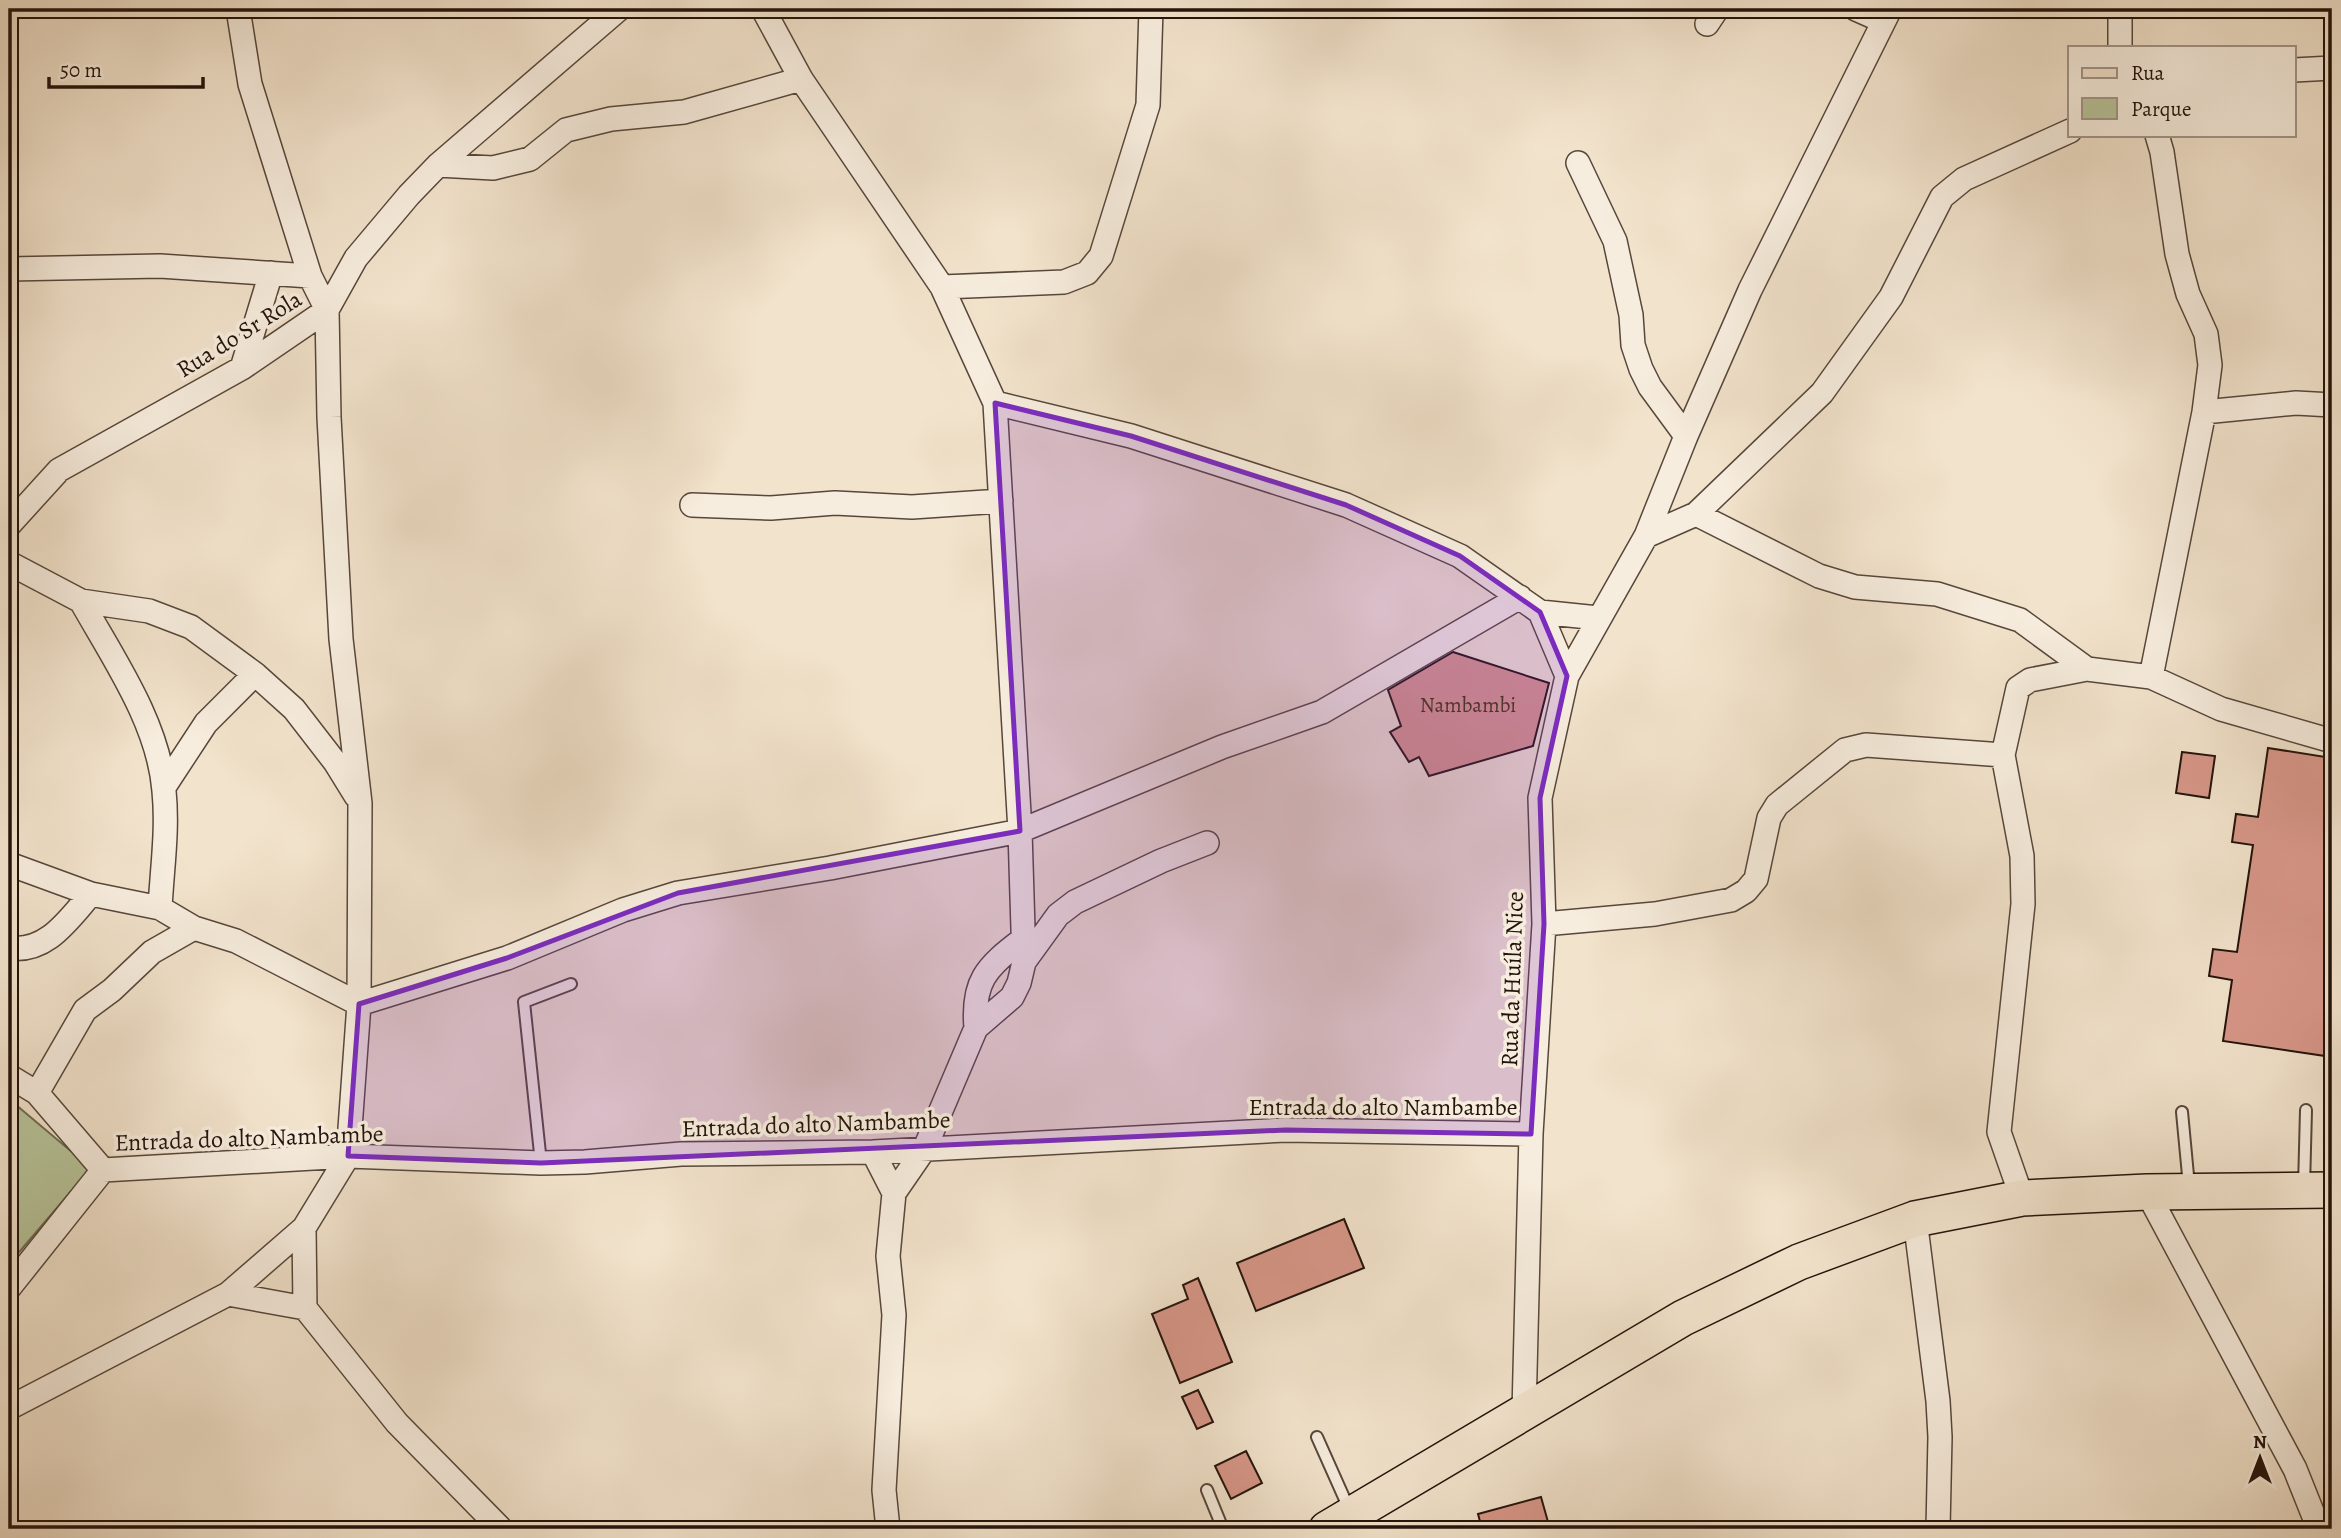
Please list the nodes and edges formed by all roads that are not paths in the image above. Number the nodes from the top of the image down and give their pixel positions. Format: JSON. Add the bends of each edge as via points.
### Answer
{"nodes":[{"id":1,"x":238,"y":9,"type":"edge"},
{"id":2,"x":619,"y":9,"type":"edge"},
{"id":3,"x":763,"y":9,"type":"edge"},
{"id":4,"x":1151,"y":9,"type":"edge"},
{"id":5,"x":1856,"y":9,"type":"edge"},
{"id":6,"x":2120,"y":9,"type":"edge"},
{"id":7,"x":1886,"y":15,"type":"edge"},
{"id":8,"x":2120,"y":46,"type":"edge"},
{"id":9,"x":2296,"y":70,"type":"edge"},
{"id":10,"x":2328,"y":73,"type":"edge"},
{"id":11,"x":801,"y":79,"type":"junction"},
{"id":12,"x":2068,"y":132,"type":"edge"},
{"id":13,"x":2157,"y":136,"type":"edge"},
{"id":14,"x":1578,"y":163,"type":"dead end"},
{"id":15,"x":438,"y":165,"type":"junction"},
{"id":16,"x":9,"y":270,"type":"edge"},
{"id":17,"x":271,"y":274,"type":"junction"},
{"id":18,"x":310,"y":276,"type":"junction"},
{"id":19,"x":942,"y":287,"type":"junction"},
{"id":20,"x":327,"y":310,"type":"junction"},
{"id":21,"x":242,"y":368,"type":"junction"},
{"id":22,"x":995,"y":403,"type":"junction"},
{"id":23,"x":2332,"y":405,"type":"edge"},
{"id":24,"x":2204,"y":412,"type":"junction"},
{"id":25,"x":1686,"y":436,"type":"junction"},
{"id":26,"x":1001,"y":501,"type":"junction"},
{"id":27,"x":692,"y":505,"type":"dead end"},
{"id":28,"x":1696,"y":514,"type":"junction"},
{"id":29,"x":9,"y":525,"type":"edge"},
{"id":30,"x":1646,"y":536,"type":"junction"},
{"id":31,"x":9,"y":563,"type":"edge"},
{"id":32,"x":1520,"y":597,"type":"junction"},
{"id":33,"x":81,"y":601,"type":"junction"},
{"id":34,"x":1540,"y":612,"type":"junction"},
{"id":35,"x":1598,"y":618,"type":"junction"},
{"id":36,"x":2087,"y":669,"type":"junction"},
{"id":37,"x":255,"y":674,"type":"junction"},
{"id":38,"x":1567,"y":676,"type":"junction"},
{"id":39,"x":2151,"y":677,"type":"junction"},
{"id":40,"x":2332,"y":741,"type":"edge"},
{"id":41,"x":2003,"y":755,"type":"junction"},
{"id":42,"x":164,"y":787,"type":"junction"},
{"id":43,"x":360,"y":803,"type":"junction"},
{"id":44,"x":1020,"y":831,"type":"junction"},
{"id":45,"x":1207,"y":843,"type":"dead end"},
{"id":46,"x":9,"y":864,"type":"edge"},
{"id":47,"x":91,"y":894,"type":"junction"},
{"id":48,"x":160,"y":908,"type":"junction"},
{"id":49,"x":1544,"y":925,"type":"junction"},
{"id":50,"x":194,"y":928,"type":"junction"},
{"id":51,"x":9,"y":948,"type":"edge"},
{"id":52,"x":1023,"y":951,"type":"junction"},
{"id":53,"x":570,"y":985,"type":"dead end"},
{"id":54,"x":359,"y":1004,"type":"junction"},
{"id":55,"x":976,"y":1028,"type":"junction"},
{"id":56,"x":9,"y":1076,"type":"edge"},
{"id":57,"x":37,"y":1093,"type":"junction"},
{"id":58,"x":2306,"y":1110,"type":"dead end"},
{"id":59,"x":2182,"y":1112,"type":"dead end"},
{"id":60,"x":1531,"y":1134,"type":"junction"},
{"id":61,"x":925,"y":1148,"type":"junction"},
{"id":62,"x":873,"y":1152,"type":"junction"},
{"id":63,"x":348,"y":1156,"type":"junction"},
{"id":64,"x":541,"y":1163,"type":"junction"},
{"id":65,"x":103,"y":1170,"type":"junction"},
{"id":66,"x":2318,"y":1190,"type":"edge"},
{"id":67,"x":2147,"y":1192,"type":"junction"},
{"id":68,"x":2190,"y":1192,"type":"junction"},
{"id":69,"x":894,"y":1193,"type":"junction"},
{"id":70,"x":2022,"y":1198,"type":"junction"},
{"id":71,"x":1915,"y":1219,"type":"junction"},
{"id":72,"x":304,"y":1228,"type":"junction"},
{"id":73,"x":9,"y":1288,"type":"edge"},
{"id":74,"x":228,"y":1294,"type":"junction"},
{"id":75,"x":305,"y":1308,"type":"junction"},
{"id":76,"x":9,"y":1408,"type":"edge"},
{"id":77,"x":1524,"y":1412,"type":"junction"},
{"id":78,"x":1317,"y":1437,"type":"dead end"},
{"id":79,"x":1207,"y":1490,"type":"dead end"},
{"id":80,"x":1339,"y":1522,"type":"edge"},
{"id":81,"x":501,"y":1529,"type":"edge"},
{"id":82,"x":888,"y":1529,"type":"edge"},
{"id":83,"x":1223,"y":1529,"type":"edge"},
{"id":84,"x":1938,"y":1529,"type":"edge"},
{"id":85,"x":2319,"y":1529,"type":"edge"}],
"edges":[{"from":1,"to":18,"type":"street","via":[[250,83]]},
{"from":2,"to":15,"type":"street","name":"Rua do Sr Rola"},
{"from":3,"to":11,"type":"street"},
{"from":4,"to":19,"type":"street","via":[[1148,105],[1101,256],[1087,273],[1064,282]]},
{"from":5,"to":7,"type":"street"},
{"from":6,"to":8,"type":"street"},
{"from":7,"to":25,"type":"street","name":"Rua da Huíla Nice","via":[[1750,290]]},
{"from":9,"to":10,"type":"street"},
{"from":11,"to":15,"type":"street","via":[[684,111],[611,119],[566,130],[530,159],[493,169]]},
{"from":11,"to":19,"type":"street"},
{"from":12,"to":28,"type":"street","via":[[1965,179],[1942,197],[1891,297],[1822,393]]},
{"from":13,"to":24,"type":"street","via":[[2177,254],[2206,334],[2210,365]]},
{"from":14,"to":25,"type":"street","via":[[1615,241],[1633,345],[1642,369]]},
{"from":15,"to":20,"type":"street","name":"Rua do Sr Rola","via":[[356,258]]},
{"from":16,"to":17,"type":"street","via":[[160,266]]},
{"from":17,"to":18,"type":"street"},
{"from":17,"to":21,"type":"street"},
{"from":18,"to":20,"type":"street"},
{"from":19,"to":22,"type":"street"},
{"from":20,"to":21,"type":"street","name":"Rua do Sr Rola"},
{"from":20,"to":43,"type":"street","via":[[341,639]]},
{"from":21,"to":29,"type":"street","name":"Rua do Sr Rola","via":[[59,470]]},
{"from":22,"to":26,"type":"street"},
{"from":22,"to":32,"type":"street","via":[[1131,436],[1346,505],[1460,555]]},
{"from":23,"to":24,"type":"street","via":[[2296,403]]},
{"from":24,"to":39,"type":"street"},
{"from":25,"to":30,"type":"street","name":"Rua da Huíla Nice"},
{"from":26,"to":27,"type":"street","via":[[912,507]]},
{"from":26,"to":44,"type":"street"},
{"from":28,"to":30,"type":"street"},
{"from":28,"to":36,"type":"street","via":[[1819,576],[1855,587],[1937,594],[2020,620]]},
{"from":30,"to":35,"type":"street","name":"Rua da Huíla Nice"},
{"from":31,"to":33,"type":"street"},
{"from":32,"to":34,"type":"street"},
{"from":32,"to":44,"type":"street","via":[[1322,712],[1222,747]]},
{"from":33,"to":37,"type":"street","via":[[149,611],[191,627]]},
{"from":33,"to":42,"type":"street","via":[[131,690],[153,742]]},
{"from":34,"to":35,"type":"street"},
{"from":34,"to":38,"type":"street"},
{"from":35,"to":38,"type":"street","name":"Rua da Huíla Nice"},
{"from":36,"to":39,"type":"street"},
{"from":36,"to":41,"type":"street","via":[[2030,680],[2018,688]]},
{"from":37,"to":42,"type":"street","via":[[206,723]]},
{"from":37,"to":43,"type":"street","via":[[294,709]]},
{"from":38,"to":49,"type":"street","name":"Rua da Huíla Nice","via":[[1540,798]]},
{"from":39,"to":40,"type":"street","via":[[2221,709]]},
{"from":41,"to":49,"type":"street","via":[[1866,745],[1845,750],[1777,805],[1769,818],[1756,879],[1731,900],[1655,914]]},
{"from":41,"to":70,"type":"street","via":[[2022,856],[2023,904],[1999,1132]]},
{"from":42,"to":48,"type":"street"},
{"from":43,"to":54,"type":"street"},
{"from":44,"to":52,"type":"street"},
{"from":44,"to":54,"type":"street","via":[[678,893],[623,910],[507,958]]},
{"from":45,"to":52,"type":"street","via":[[1075,902]]},
{"from":46,"to":47,"type":"street"},
{"from":47,"to":48,"type":"street"},
{"from":47,"to":51,"type":"street","via":[[39,945]]},
{"from":48,"to":50,"type":"street"},
{"from":49,"to":60,"type":"street","name":"Rua da Huíla Nice"},
{"from":50,"to":54,"type":"street","via":[[236,941]]},
{"from":50,"to":57,"type":"street","via":[[152,952],[85,1010]]},
{"from":52,"to":55,"type":"street","via":[[1019,984],[1012,997]]},
{"from":52,"to":55,"type":"street","via":[[994,963],[984,976],[977,990]]},
{"from":53,"to":64,"type":"lane","via":[[524,1002]]},
{"from":54,"to":63,"type":"street"},
{"from":55,"to":61,"type":"street"},
{"from":56,"to":57,"type":"street"},
{"from":57,"to":65,"type":"street"},
{"from":58,"to":66,"type":"lane"},
{"from":59,"to":68,"type":"lane"},
{"from":60,"to":61,"type":"street","name":"Entrada do alto Nambambe","via":[[1286,1130]]},
{"from":60,"to":77,"type":"street","name":"Rua da Huíla Nice"},
{"from":61,"to":62,"type":"street","name":"Entrada do alto Nambambe"},
{"from":61,"to":69,"type":"street"},
{"from":62,"to":64,"type":"street","name":"Entrada do alto Nambambe","via":[[681,1154]]},
{"from":62,"to":69,"type":"street"},
{"from":63,"to":64,"type":"street","name":"Entrada do alto Nambambe"},
{"from":63,"to":65,"type":"street","name":"Entrada do alto Nambambe"},
{"from":63,"to":72,"type":"street"},
{"from":65,"to":73,"type":"street"},
{"from":66,"to":68,"type":"main road"},
{"from":67,"to":68,"type":"main road"},
{"from":67,"to":70,"type":"main road"},
{"from":67,"to":85,"type":"street","via":[[2295,1469]]},
{"from":69,"to":82,"type":"street","via":[[888,1256],[894,1315],[884,1490]]},
{"from":70,"to":71,"type":"main road"},
{"from":71,"to":77,"type":"main road","via":[[1799,1262],[1683,1318]]},
{"from":71,"to":84,"type":"street","via":[[1938,1401]]},
{"from":72,"to":74,"type":"street"},
{"from":72,"to":75,"type":"street"},
{"from":74,"to":75,"type":"street"},
{"from":74,"to":76,"type":"street"},
{"from":75,"to":81,"type":"street","via":[[397,1423]]},
{"from":77,"to":80,"type":"main road"},
{"from":78,"to":80,"type":"lane"},
{"from":79,"to":83,"type":"lane"}]}
